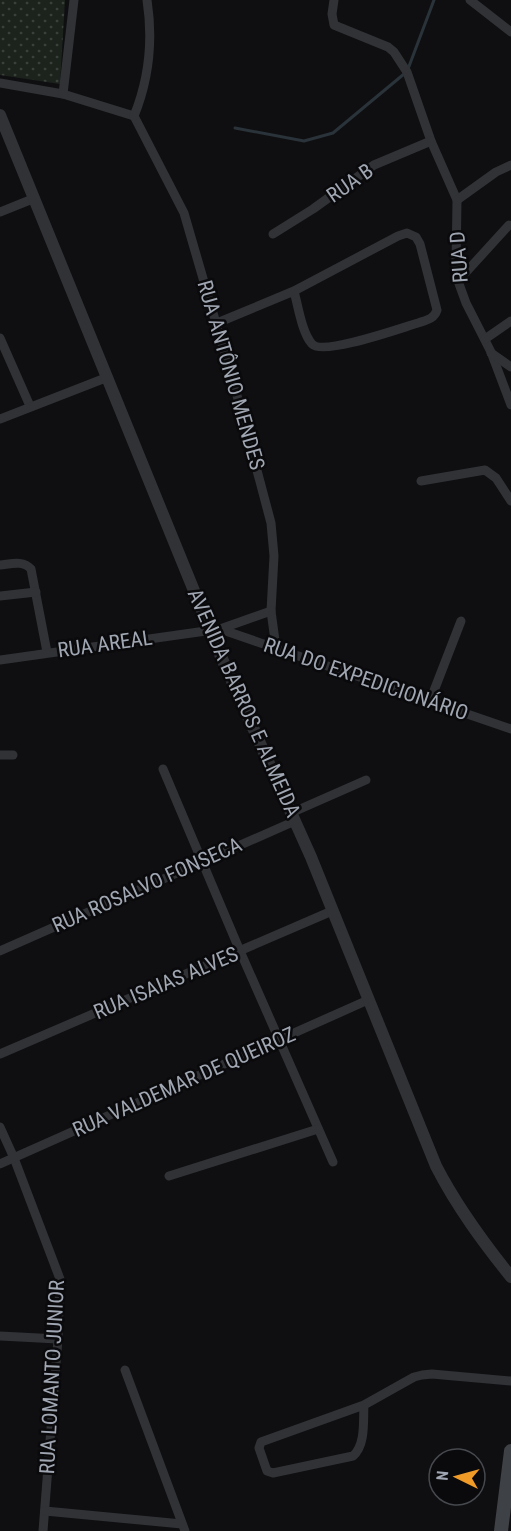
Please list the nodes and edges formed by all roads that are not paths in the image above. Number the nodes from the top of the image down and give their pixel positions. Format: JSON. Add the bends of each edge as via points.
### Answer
{"nodes":[{"id":1,"x":72,"y":0,"type":"edge"},
{"id":2,"x":147,"y":0,"type":"edge"},
{"id":3,"x":334,"y":0,"type":"edge"},
{"id":4,"x":470,"y":0,"type":"edge"},
{"id":5,"x":511,"y":32,"type":"edge"},
{"id":6,"x":0,"y":83,"type":"edge"},
{"id":7,"x":63,"y":94,"type":"junction"},
{"id":8,"x":0,"y":115,"type":"edge"},
{"id":9,"x":134,"y":116,"type":"junction"},
{"id":10,"x":431,"y":141,"type":"junction"},
{"id":11,"x":511,"y":165,"type":"edge"},
{"id":12,"x":35,"y":198,"type":"junction"},
{"id":13,"x":458,"y":200,"type":"junction"},
{"id":14,"x":0,"y":212,"type":"edge"},
{"id":15,"x":509,"y":225,"type":"dead end"},
{"id":16,"x":273,"y":234,"type":"dead end"},
{"id":17,"x":458,"y":281,"type":"junction"},
{"id":18,"x":294,"y":291,"type":"junction"},
{"id":19,"x":511,"y":321,"type":"edge"},
{"id":20,"x":217,"y":323,"type":"junction"},
{"id":21,"x":0,"y":338,"type":"edge"},
{"id":22,"x":485,"y":339,"type":"junction"},
{"id":23,"x":491,"y":352,"type":"junction"},
{"id":24,"x":511,"y":367,"type":"edge"},
{"id":25,"x":108,"y":377,"type":"junction"},
{"id":26,"x":511,"y":405,"type":"edge"},
{"id":27,"x":30,"y":406,"type":"junction"},
{"id":28,"x":0,"y":419,"type":"edge"},
{"id":29,"x":421,"y":481,"type":"dead end"},
{"id":30,"x":511,"y":501,"type":"edge"},
{"id":31,"x":0,"y":565,"type":"edge"},
{"id":32,"x":36,"y":592,"type":"junction"},
{"id":33,"x":0,"y":596,"type":"edge"},
{"id":34,"x":271,"y":611,"type":"junction"},
{"id":35,"x":461,"y":621,"type":"dead end"},
{"id":36,"x":215,"y":629,"type":"junction"},
{"id":37,"x":276,"y":648,"type":"junction"},
{"id":38,"x":47,"y":652,"type":"junction"},
{"id":39,"x":0,"y":660,"type":"edge"},
{"id":40,"x":430,"y":701,"type":"junction"},
{"id":41,"x":511,"y":729,"type":"edge"},
{"id":42,"x":0,"y":755,"type":"edge"},
{"id":43,"x":12,"y":755,"type":"dead end"},
{"id":44,"x":163,"y":769,"type":"dead end"},
{"id":45,"x":366,"y":780,"type":"dead end"},
{"id":46,"x":293,"y":817,"type":"junction"},
{"id":47,"x":202,"y":860,"type":"junction"},
{"id":48,"x":332,"y":911,"type":"junction"},
{"id":49,"x":0,"y":951,"type":"edge"},
{"id":50,"x":240,"y":951,"type":"junction"},
{"id":51,"x":368,"y":1000,"type":"junction"},
{"id":52,"x":279,"y":1041,"type":"junction"},
{"id":53,"x":0,"y":1054,"type":"edge"},
{"id":54,"x":0,"y":1127,"type":"edge"},
{"id":55,"x":318,"y":1129,"type":"junction"},
{"id":56,"x":14,"y":1158,"type":"junction"},
{"id":57,"x":333,"y":1162,"type":"dead end"},
{"id":58,"x":0,"y":1164,"type":"edge"},
{"id":59,"x":169,"y":1176,"type":"dead end"},
{"id":60,"x":511,"y":1277,"type":"edge"},
{"id":61,"x":0,"y":1336,"type":"edge"},
{"id":62,"x":58,"y":1339,"type":"junction"},
{"id":63,"x":125,"y":1370,"type":"dead end"},
{"id":64,"x":511,"y":1381,"type":"edge"},
{"id":65,"x":364,"y":1405,"type":"junction"},
{"id":66,"x":511,"y":1451,"type":"edge"},
{"id":67,"x":45,"y":1511,"type":"junction"},
{"id":68,"x":183,"y":1528,"type":"edge"},
{"id":69,"x":43,"y":1531,"type":"edge"},
{"id":70,"x":501,"y":1531,"type":"edge"}],
"edges":[{"from":1,"to":7,"type":"street"},
{"from":2,"to":9,"type":"street","via":[[148,64]]},
{"from":3,"to":10,"type":"street","name":"RUA D","via":[[334,25],[388,47],[400,60],[411,80]]},
{"from":4,"to":5,"type":"street"},
{"from":6,"to":7,"type":"street"},
{"from":7,"to":9,"type":"street"},
{"from":8,"to":12,"type":"street","name":"AVENIDA BARROS E ALMEIDA"},
{"from":9,"to":20,"type":"street","name":"RUA ANTÔNIO MENDES","via":[[184,213]]},
{"from":10,"to":13,"type":"street","name":"RUA D"},
{"from":10,"to":16,"type":"street","name":"RUA B","via":[[374,165]]},
{"from":11,"to":13,"type":"street"},
{"from":12,"to":14,"type":"street"},
{"from":12,"to":25,"type":"street","name":"AVENIDA BARROS E ALMEIDA"},
{"from":13,"to":17,"type":"street","name":"RUA D"},
{"from":15,"to":17,"type":"street"},
{"from":17,"to":22,"type":"street","name":"RUA D"},
{"from":18,"to":18,"type":"street","via":[[407,233],[417,237],[420,244],[437,310],[435,316],[418,323],[337,347],[320,348],[307,336]]},
{"from":18,"to":20,"type":"street"},
{"from":19,"to":22,"type":"street"},
{"from":20,"to":34,"type":"street","name":"RUA ANTÔNIO MENDES","via":[[271,523]]},
{"from":21,"to":27,"type":"street"},
{"from":22,"to":23,"type":"street","name":"RUA D"},
{"from":23,"to":24,"type":"street"},
{"from":23,"to":26,"type":"street","name":"RUA D"},
{"from":25,"to":27,"type":"street"},
{"from":25,"to":36,"type":"street","name":"AVENIDA BARROS E ALMEIDA"},
{"from":27,"to":28,"type":"street"},
{"from":29,"to":30,"type":"street","via":[[485,470],[496,478]]},
{"from":31,"to":32,"type":"street","via":[[28,566]]},
{"from":32,"to":33,"type":"street"},
{"from":32,"to":38,"type":"street"},
{"from":34,"to":36,"type":"street","name":"RUA DO EXPEDICIONÁRIO"},
{"from":34,"to":37,"type":"street","name":"RUA ANTÔNIO MENDES"},
{"from":35,"to":40,"type":"street"},
{"from":36,"to":37,"type":"street","name":"RUA DO EXPEDICIONÁRIO"},
{"from":36,"to":38,"type":"street","name":"RUA AREAL"},
{"from":36,"to":46,"type":"street","name":"AVENIDA BARROS E ALMEIDA"},
{"from":37,"to":40,"type":"street","name":"RUA DO EXPEDICIONÁRIO"},
{"from":38,"to":39,"type":"street","name":"RUA AREAL"},
{"from":40,"to":41,"type":"street","name":"RUA DO EXPEDICIONÁRIO"},
{"from":42,"to":43,"type":"street"},
{"from":44,"to":47,"type":"street"},
{"from":45,"to":46,"type":"street","name":"RUA ROSALVO FONSECA"},
{"from":46,"to":47,"type":"street","name":"RUA ROSALVO FONSECA"},
{"from":46,"to":48,"type":"street","name":"AVENIDA BARROS E ALMEIDA"},
{"from":47,"to":49,"type":"street","name":"RUA ROSALVO FONSECA"},
{"from":47,"to":50,"type":"street"},
{"from":48,"to":50,"type":"street","name":"RUA ISAIAS ALVES"},
{"from":48,"to":51,"type":"street","name":"AVENIDA BARROS E ALMEIDA"},
{"from":50,"to":52,"type":"street"},
{"from":50,"to":53,"type":"street","name":"RUA ISAIAS ALVES"},
{"from":51,"to":52,"type":"street","name":"RUA VALDEMAR DE QUEIROZ"},
{"from":51,"to":60,"type":"street","name":"AVENIDA BARROS E ALMEIDA","via":[[451,1196]]},
{"from":52,"to":55,"type":"street"},
{"from":52,"to":56,"type":"street","name":"RUA VALDEMAR DE QUEIROZ"},
{"from":54,"to":56,"type":"street","name":"RUA LOMANTO JUNIOR"},
{"from":55,"to":57,"type":"street"},
{"from":55,"to":59,"type":"street"},
{"from":56,"to":58,"type":"street","name":"RUA VALDEMAR DE QUEIROZ"},
{"from":56,"to":62,"type":"street","name":"RUA LOMANTO JUNIOR","via":[[60,1279]]},
{"from":61,"to":62,"type":"street"},
{"from":62,"to":67,"type":"street","name":"RUA LOMANTO JUNIOR"},
{"from":63,"to":68,"type":"street"},
{"from":64,"to":65,"type":"street","via":[[422,1375]]},
{"from":65,"to":65,"type":"street","via":[[261,1442],[259,1448],[267,1471],[273,1473],[353,1456],[362,1440]]},
{"from":66,"to":70,"type":"main road"},
{"from":67,"to":68,"type":"street"},
{"from":67,"to":69,"type":"street","name":"RUA LOMANTO JUNIOR"}]}
